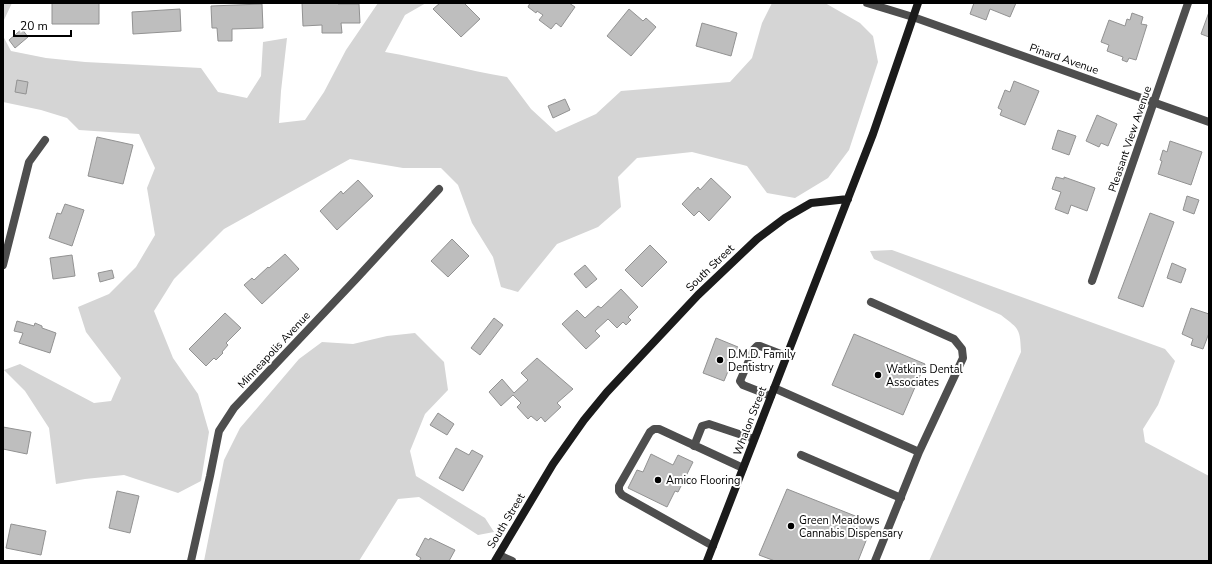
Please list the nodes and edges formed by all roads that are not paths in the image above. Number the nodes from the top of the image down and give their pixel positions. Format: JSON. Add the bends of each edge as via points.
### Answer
{"nodes":[{"id":1,"x":867,"y":3,"type":"edge"},
{"id":2,"x":918,"y":3,"type":"edge"},
{"id":3,"x":1188,"y":3,"type":"edge"},
{"id":4,"x":913,"y":17,"type":"junction"},
{"id":5,"x":1154,"y":102,"type":"junction"},
{"id":6,"x":1209,"y":122,"type":"edge"},
{"id":7,"x":45,"y":140,"type":"dead end"},
{"id":8,"x":439,"y":188,"type":"dead end"},
{"id":9,"x":848,"y":199,"type":"junction"},
{"id":10,"x":3,"y":265,"type":"edge"},
{"id":11,"x":1092,"y":281,"type":"dead end"},
{"id":12,"x":871,"y":302,"type":"dead end"},
{"id":13,"x":786,"y":356,"type":"junction"},
{"id":14,"x":772,"y":392,"type":"junction"},
{"id":15,"x":754,"y":439,"type":"junction"},
{"id":16,"x":694,"y":446,"type":"junction"},
{"id":17,"x":919,"y":452,"type":"junction"},
{"id":18,"x":801,"y":455,"type":"dead end"},
{"id":19,"x":743,"y":468,"type":"junction"},
{"id":20,"x":901,"y":498,"type":"junction"},
{"id":21,"x":713,"y":546,"type":"junction"},
{"id":22,"x":497,"y":558,"type":"edge"},
{"id":23,"x":191,"y":561,"type":"edge"},
{"id":24,"x":512,"y":561,"type":"edge"},
{"id":25,"x":707,"y":561,"type":"edge"},
{"id":26,"x":875,"y":561,"type":"edge"}],
"edges":[{"from":1,"to":4,"type":"street","name":"Pinard Avenue"},
{"from":2,"to":4,"type":"main road"},
{"from":3,"to":5,"type":"street","name":"Pleasant View Avenue"},
{"from":4,"to":5,"type":"street","name":"Pinard Avenue"},
{"from":4,"to":9,"type":"main road"},
{"from":5,"to":6,"type":"street","name":"Pinard Avenue"},
{"from":5,"to":11,"type":"street","name":"Pleasant View Avenue"},
{"from":7,"to":10,"type":"street","via":[[29,162]]},
{"from":8,"to":23,"type":"street","name":"Minneapolis Avenue","via":[[234,408],[219,431]]},
{"from":9,"to":13,"type":"main road","name":"Whalon Street"},
{"from":9,"to":22,"type":"main road","name":"South Street","via":[[811,203],[785,218],[757,239],[698,295],[584,420],[553,464]]},
{"from":12,"to":17,"type":"street","via":[[954,339],[962,349],[963,358]]},
{"from":13,"to":14,"type":"main road","name":"Whalon Street"},
{"from":13,"to":14,"type":"street","via":[[757,346],[740,381],[743,386]]},
{"from":14,"to":15,"type":"main road","name":"Whalon Street"},
{"from":14,"to":17,"type":"street"},
{"from":15,"to":16,"type":"street","via":[[705,424]]},
{"from":15,"to":19,"type":"main road","name":"Whalon Street"},
{"from":16,"to":19,"type":"street"},
{"from":16,"to":21,"type":"street","via":[[654,429],[619,486],[619,491]]},
{"from":17,"to":20,"type":"street"},
{"from":18,"to":20,"type":"street"},
{"from":19,"to":21,"type":"main road","name":"Whalon Street"},
{"from":20,"to":26,"type":"street"},
{"from":21,"to":25,"type":"main road","name":"Whalon Street"},
{"from":22,"to":24,"type":"street"}]}
